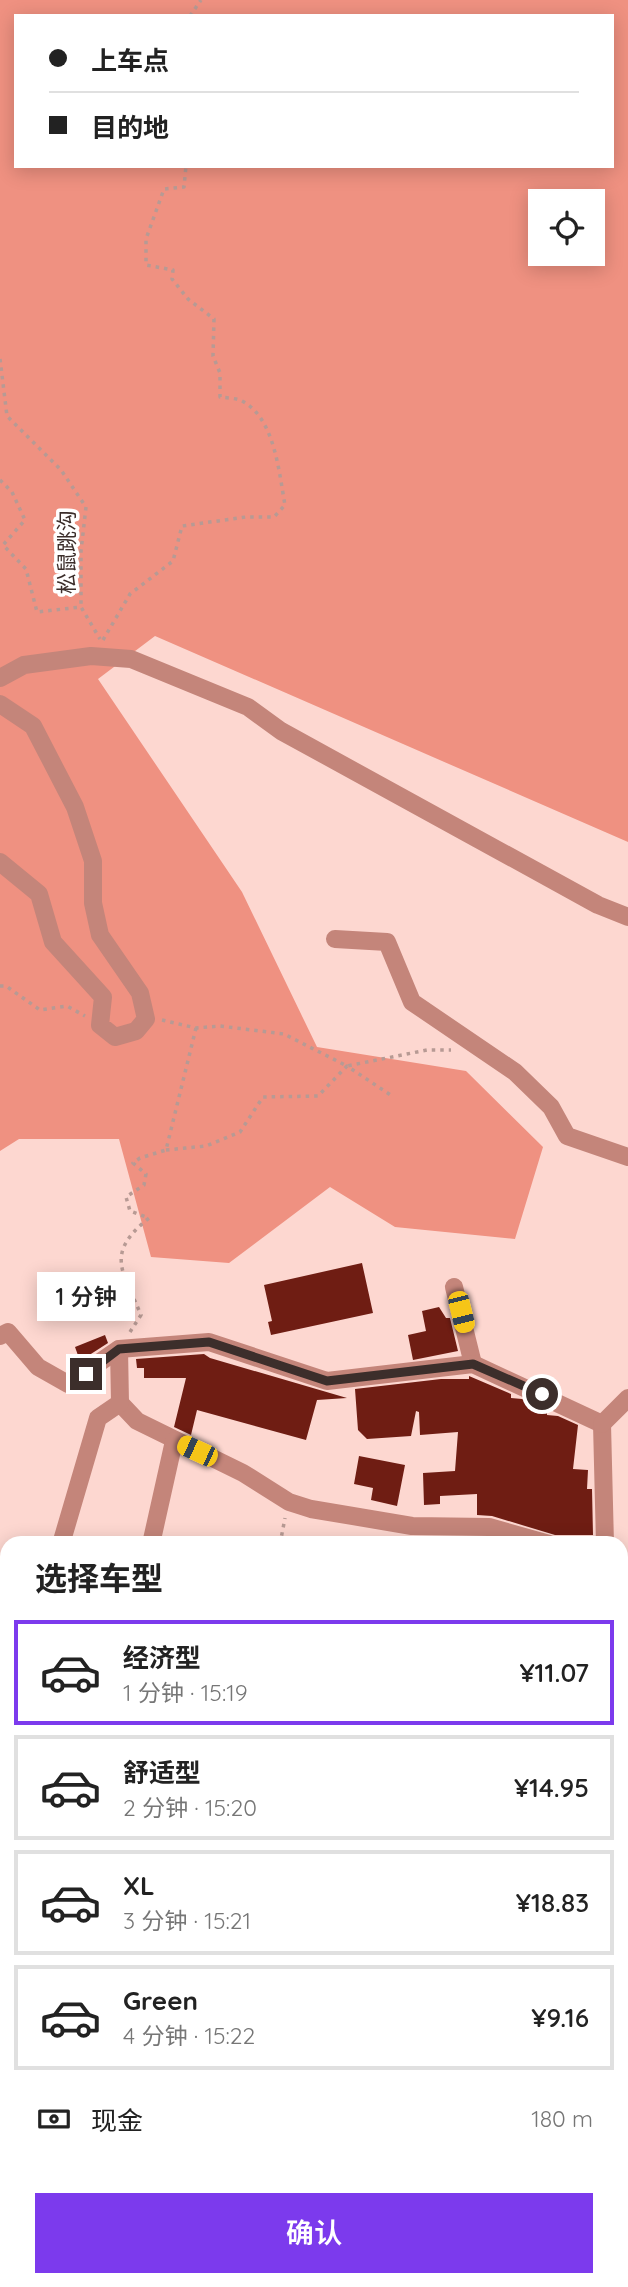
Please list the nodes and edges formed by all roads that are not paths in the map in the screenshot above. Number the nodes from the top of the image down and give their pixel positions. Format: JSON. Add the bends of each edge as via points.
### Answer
{"nodes":[{"id":1,"x":0,"y":678,"type":"edge"},
{"id":2,"x":0,"y":704,"type":"edge"},
{"id":3,"x":0,"y":862,"type":"edge"},
{"id":4,"x":628,"y":917,"type":"edge"},
{"id":5,"x":335,"y":939,"type":"dead end"},
{"id":6,"x":628,"y":1157,"type":"edge"},
{"id":7,"x":454,"y":1287,"type":"dead end"},
{"id":8,"x":0,"y":1336,"type":"edge"},
{"id":9,"x":119,"y":1349,"type":"junction"},
{"id":10,"x":473,"y":1364,"type":"junction"},
{"id":11,"x":628,"y":1398,"type":"edge"},
{"id":12,"x":120,"y":1403,"type":"junction"},
{"id":13,"x":602,"y":1424,"type":"junction"},
{"id":14,"x":174,"y":1441,"type":"junction"},
{"id":15,"x":63,"y":1536,"type":"edge"},
{"id":16,"x":153,"y":1536,"type":"edge"},
{"id":17,"x":521,"y":1536,"type":"edge"},
{"id":18,"x":605,"y":1536,"type":"edge"}],
"edges":[{"from":1,"to":4,"type":"street","via":[[24,665],[91,656],[131,659],[248,707],[281,731],[598,905]]},
{"from":2,"to":3,"type":"street","via":[[33,726],[75,807],[93,861],[93,903],[100,935],[140,993],[146,1019],[136,1031],[115,1037],[100,1025],[103,998],[53,942],[40,894]]},
{"from":5,"to":6,"type":"street","via":[[387,942],[412,1002],[515,1072],[551,1107],[567,1136]]},
{"from":7,"to":10,"type":"street"},
{"from":8,"to":9,"type":"street","via":[[8,1332],[38,1367],[68,1384]]},
{"from":9,"to":10,"type":"street","via":[[209,1342],[327,1381]]},
{"from":9,"to":12,"type":"street"},
{"from":10,"to":13,"type":"street"},
{"from":11,"to":13,"type":"street"},
{"from":12,"to":14,"type":"street","via":[[137,1421]]},
{"from":12,"to":15,"type":"street","via":[[98,1418]]},
{"from":13,"to":18,"type":"street"},
{"from":14,"to":16,"type":"street"},
{"from":14,"to":17,"type":"street","via":[[243,1473],[289,1502],[311,1509],[412,1526],[489,1527]]}]}
